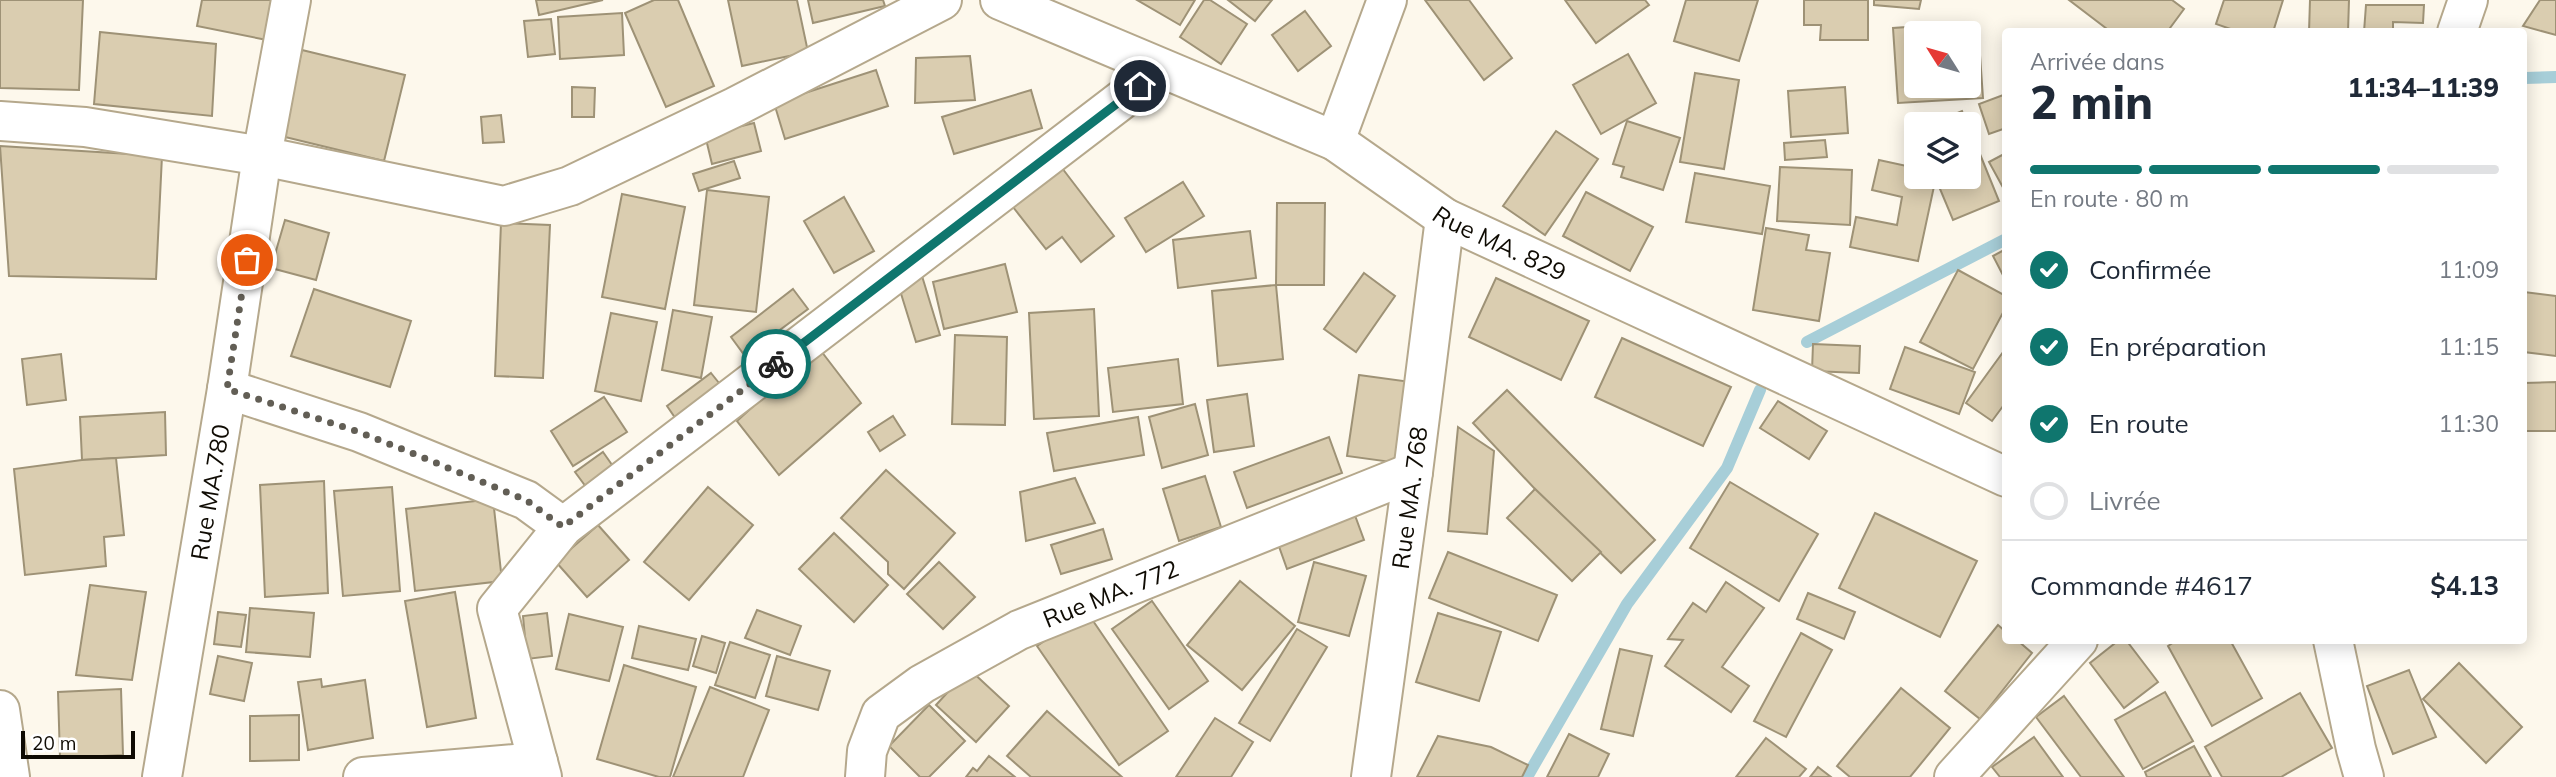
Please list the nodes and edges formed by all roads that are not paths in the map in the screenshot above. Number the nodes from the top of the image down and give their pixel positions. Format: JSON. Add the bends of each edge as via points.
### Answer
{"nodes":[{"id":1,"x":292,"y":0,"type":"edge"},
{"id":2,"x":942,"y":0,"type":"edge"},
{"id":3,"x":1000,"y":0,"type":"edge"},
{"id":4,"x":1387,"y":0,"type":"edge"},
{"id":5,"x":2468,"y":0,"type":"edge"},
{"id":6,"x":2459,"y":28,"type":"edge"},
{"id":7,"x":1163,"y":69,"type":"junction"},
{"id":8,"x":0,"y":121,"type":"edge"},
{"id":9,"x":1335,"y":141,"type":"junction"},
{"id":10,"x":262,"y":156,"type":"junction"},
{"id":11,"x":1445,"y":218,"type":"junction"},
{"id":12,"x":227,"y":389,"type":"junction"},
{"id":13,"x":1413,"y":472,"type":"junction"},
{"id":14,"x":2002,"y":475,"type":"edge"},
{"id":15,"x":563,"y":527,"type":"junction"},
{"id":16,"x":2074,"y":644,"type":"edge"},
{"id":17,"x":2334,"y":644,"type":"edge"},
{"id":18,"x":0,"y":710,"type":"edge"},
{"id":19,"x":540,"y":770,"type":"edge"},
{"id":20,"x":10,"y":777,"type":"edge"},
{"id":21,"x":162,"y":777,"type":"edge"},
{"id":22,"x":363,"y":777,"type":"edge"},
{"id":23,"x":865,"y":777,"type":"edge"},
{"id":24,"x":1371,"y":777,"type":"edge"},
{"id":25,"x":1954,"y":777,"type":"edge"},
{"id":26,"x":2364,"y":777,"type":"edge"}],
"edges":[{"from":1,"to":10,"type":"street","name":"Rue MA.780"},
{"from":2,"to":10,"type":"street","via":[[570,186],[504,206]]},
{"from":3,"to":7,"type":"street","name":"Rue MA. 829"},
{"from":4,"to":9,"type":"street"},
{"from":5,"to":6,"type":"street"},
{"from":7,"to":9,"type":"street","name":"Rue MA. 829"},
{"from":7,"to":15,"type":"street"},
{"from":8,"to":10,"type":"street","via":[[85,127]]},
{"from":9,"to":11,"type":"street","name":"Rue MA. 829"},
{"from":10,"to":12,"type":"street","name":"Rue MA.780"},
{"from":11,"to":13,"type":"street","name":"Rue MA. 768"},
{"from":11,"to":14,"type":"street","name":"Rue MA. 829"},
{"from":12,"to":15,"type":"street","via":[[359,432],[449,468],[526,500]]},
{"from":12,"to":21,"type":"street","name":"Rue MA.780"},
{"from":13,"to":23,"type":"street","name":"Rue MA. 772","via":[[1019,630],[946,670],[881,714],[867,751]]},
{"from":13,"to":24,"type":"street","name":"Rue MA. 768"},
{"from":15,"to":19,"type":"street","via":[[497,609]]},
{"from":16,"to":25,"type":"street"},
{"from":17,"to":26,"type":"street"},
{"from":18,"to":20,"type":"street"},
{"from":19,"to":22,"type":"street"}]}
